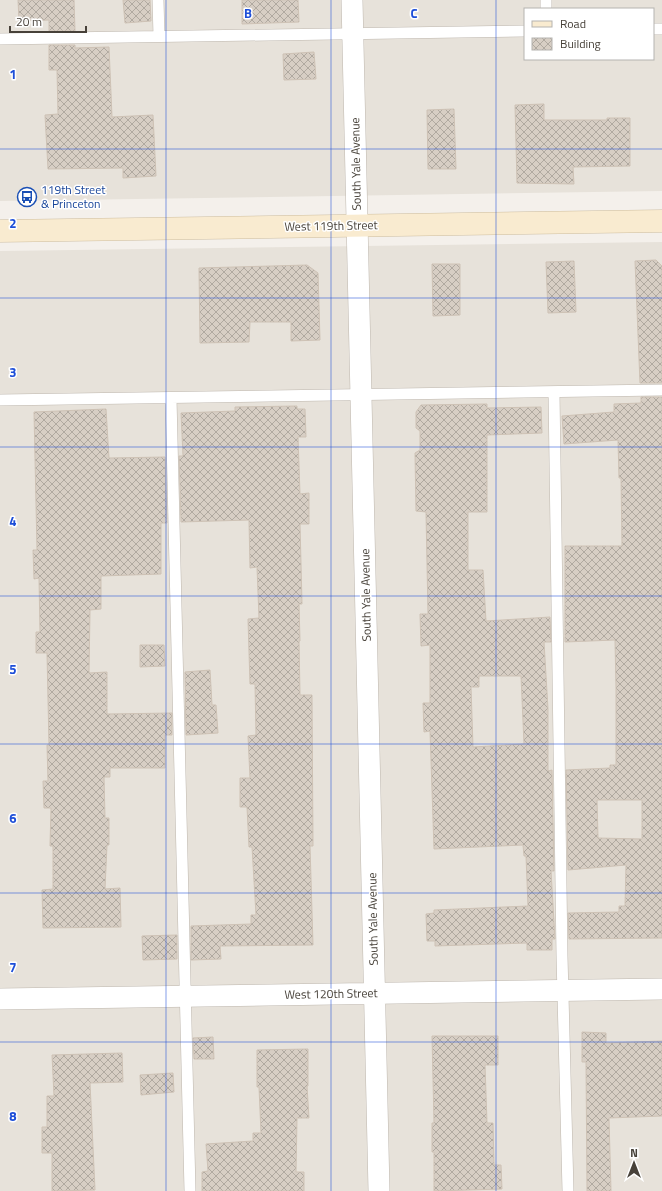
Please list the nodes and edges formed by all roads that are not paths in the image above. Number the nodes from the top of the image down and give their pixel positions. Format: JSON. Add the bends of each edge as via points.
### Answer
{"nodes":[{"id":1,"x":158,"y":0,"type":"edge"},
{"id":2,"x":352,"y":0,"type":"edge"},
{"id":3,"x":524,"y":31,"type":"edge"},
{"id":4,"x":353,"y":33,"type":"junction"},
{"id":5,"x":159,"y":36,"type":"junction"},
{"id":6,"x":0,"y":39,"type":"edge"},
{"id":7,"x":662,"y":222,"type":"edge"},
{"id":8,"x":358,"y":226,"type":"junction"},
{"id":9,"x":0,"y":231,"type":"edge"},
{"id":10,"x":662,"y":390,"type":"edge"},
{"id":11,"x":554,"y":392,"type":"junction"},
{"id":12,"x":362,"y":395,"type":"junction"},
{"id":13,"x":172,"y":398,"type":"junction"},
{"id":14,"x":0,"y":400,"type":"edge"},
{"id":15,"x":662,"y":990,"type":"edge"},
{"id":16,"x":562,"y":991,"type":"junction"},
{"id":17,"x":375,"y":994,"type":"junction"},
{"id":18,"x":185,"y":997,"type":"junction"},
{"id":19,"x":0,"y":999,"type":"edge"},
{"id":20,"x":190,"y":1191,"type":"edge"},
{"id":21,"x":379,"y":1191,"type":"edge"},
{"id":22,"x":568,"y":1191,"type":"edge"}],
"edges":[{"from":1,"to":5,"type":"lane"},
{"from":2,"to":4,"type":"street","name":"South Yale Avenue"},
{"from":3,"to":4,"type":"lane"},
{"from":4,"to":5,"type":"lane"},
{"from":4,"to":8,"type":"street","name":"South Yale Avenue"},
{"from":5,"to":6,"type":"lane"},
{"from":7,"to":8,"type":"street","name":"West 119th Street"},
{"from":8,"to":9,"type":"street","name":"West 119th Street"},
{"from":8,"to":12,"type":"street","name":"South Yale Avenue"},
{"from":10,"to":11,"type":"lane"},
{"from":11,"to":12,"type":"lane"},
{"from":11,"to":16,"type":"lane"},
{"from":12,"to":13,"type":"lane"},
{"from":12,"to":17,"type":"street","name":"South Yale Avenue"},
{"from":13,"to":14,"type":"lane"},
{"from":13,"to":18,"type":"lane"},
{"from":15,"to":16,"type":"street","name":"West 120th Street"},
{"from":16,"to":17,"type":"street","name":"West 120th Street"},
{"from":16,"to":22,"type":"lane"},
{"from":17,"to":18,"type":"street","name":"West 120th Street"},
{"from":17,"to":21,"type":"street","name":"South Yale Avenue"},
{"from":18,"to":19,"type":"street","name":"West 120th Street"},
{"from":18,"to":20,"type":"lane"}]}
